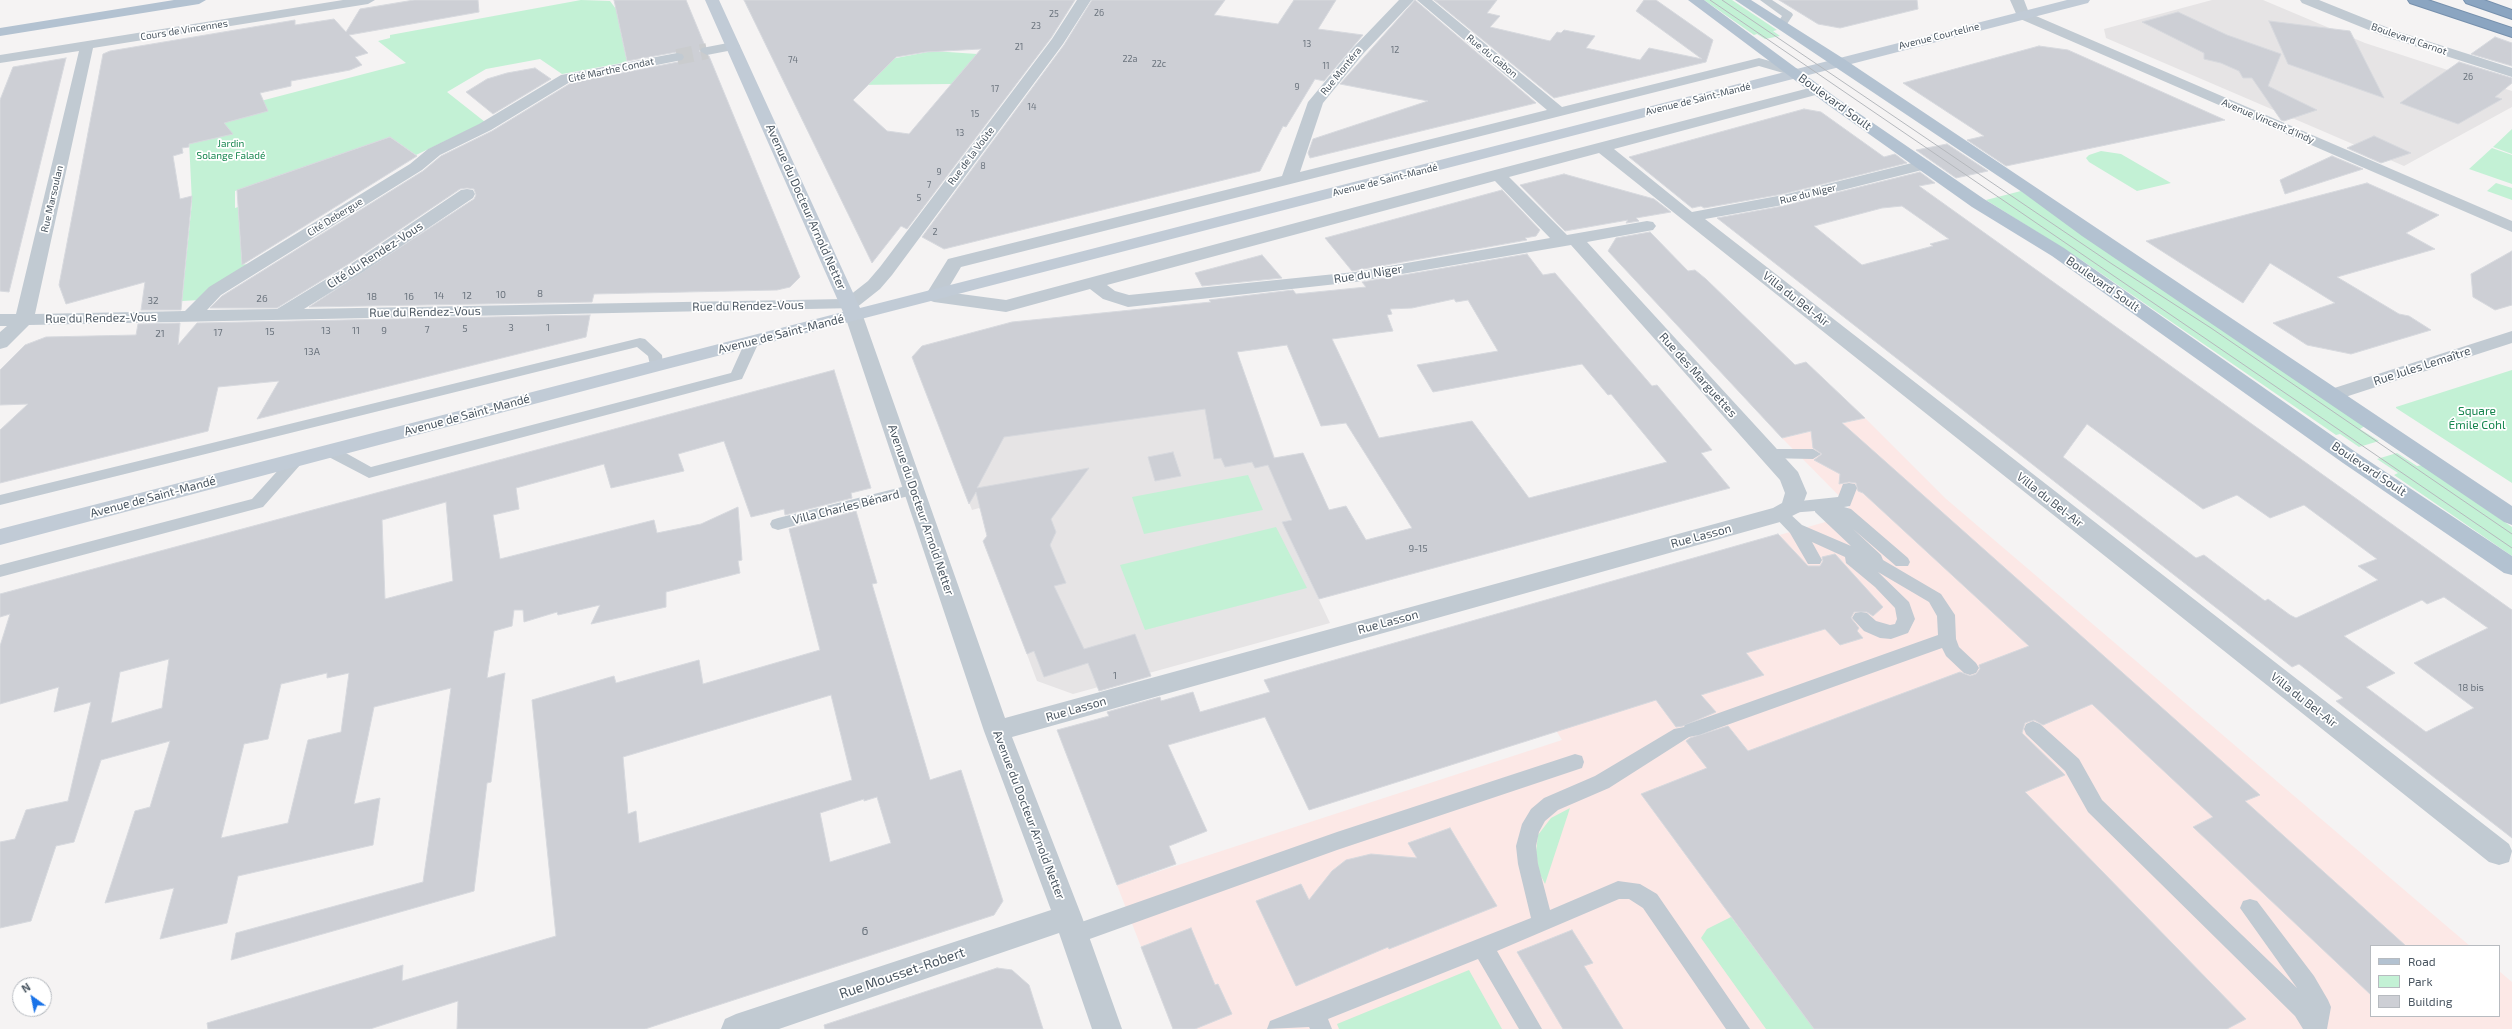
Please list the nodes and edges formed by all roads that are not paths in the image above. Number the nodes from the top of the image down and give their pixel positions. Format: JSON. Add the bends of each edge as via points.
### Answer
{"nodes":[{"id":1,"x":119,"y":0,"type":"edge"},
{"id":2,"x":199,"y":0,"type":"edge"},
{"id":3,"x":368,"y":0,"type":"edge"},
{"id":4,"x":712,"y":0,"type":"edge"},
{"id":5,"x":1084,"y":0,"type":"edge"},
{"id":6,"x":1407,"y":0,"type":"edge"},
{"id":7,"x":1424,"y":0,"type":"edge"},
{"id":8,"x":1695,"y":0,"type":"edge"},
{"id":9,"x":1742,"y":0,"type":"edge"},
{"id":10,"x":1764,"y":0,"type":"edge"},
{"id":11,"x":2017,"y":0,"type":"edge"},
{"id":12,"x":2083,"y":0,"type":"edge"},
{"id":13,"x":2307,"y":0,"type":"edge"},
{"id":14,"x":2414,"y":0,"type":"edge"},
{"id":15,"x":2471,"y":0,"type":"edge"},
{"id":16,"x":2023,"y":15,"type":"junction"},
{"id":17,"x":2512,"y":15,"type":"edge"},
{"id":18,"x":0,"y":19,"type":"edge"},
{"id":19,"x":1781,"y":25,"type":"junction"},
{"id":20,"x":0,"y":32,"type":"edge"},
{"id":21,"x":2512,"y":33,"type":"edge"},
{"id":22,"x":87,"y":45,"type":"junction"},
{"id":23,"x":733,"y":46,"type":"junction"},
{"id":24,"x":706,"y":51,"type":"tunnel mouth"},
{"id":25,"x":677,"y":57,"type":"tunnel mouth"},
{"id":26,"x":1776,"y":58,"type":"junction"},
{"id":27,"x":0,"y":60,"type":"edge"},
{"id":28,"x":1759,"y":62,"type":"junction"},
{"id":29,"x":1839,"y":62,"type":"junction"},
{"id":30,"x":2512,"y":73,"type":"edge"},
{"id":31,"x":1796,"y":74,"type":"junction"},
{"id":32,"x":1818,"y":90,"type":"junction"},
{"id":33,"x":1560,"y":112,"type":"junction"},
{"id":34,"x":485,"y":127,"type":"joint"},
{"id":35,"x":1601,"y":147,"type":"junction"},
{"id":36,"x":1924,"y":165,"type":"junction"},
{"id":37,"x":1497,"y":174,"type":"junction"},
{"id":38,"x":1289,"y":178,"type":"junction"},
{"id":39,"x":467,"y":194,"type":"dead end"},
{"id":40,"x":1691,"y":217,"type":"junction"},
{"id":41,"x":1647,"y":226,"type":"dead end"},
{"id":42,"x":2512,"y":227,"type":"edge"},
{"id":43,"x":1569,"y":240,"type":"junction"},
{"id":44,"x":1092,"y":282,"type":"junction"},
{"id":45,"x":934,"y":296,"type":"junction"},
{"id":46,"x":851,"y":310,"type":"junction"},
{"id":47,"x":281,"y":314,"type":"junction"},
{"id":48,"x":191,"y":316,"type":"junction"},
{"id":49,"x":24,"y":319,"type":"junction"},
{"id":50,"x":0,"y":320,"type":"edge"},
{"id":51,"x":2512,"y":337,"type":"edge"},
{"id":52,"x":752,"y":342,"type":"junction"},
{"id":53,"x":0,"y":343,"type":"edge"},
{"id":54,"x":656,"y":366,"type":"junction"},
{"id":55,"x":2332,"y":394,"type":"junction"},
{"id":56,"x":330,"y":451,"type":"junction"},
{"id":57,"x":1770,"y":454,"type":"junction"},
{"id":58,"x":1813,"y":454,"type":"dead end"},
{"id":59,"x":296,"y":460,"type":"junction"},
{"id":60,"x":1849,"y":488,"type":"dead end"},
{"id":61,"x":914,"y":489,"type":"junction"},
{"id":62,"x":0,"y":500,"type":"edge"},
{"id":63,"x":1817,"y":505,"type":"junction"},
{"id":64,"x":1789,"y":517,"type":"junction"},
{"id":65,"x":2512,"y":517,"type":"edge"},
{"id":66,"x":778,"y":524,"type":"dead end"},
{"id":67,"x":0,"y":537,"type":"edge"},
{"id":68,"x":1840,"y":548,"type":"junction"},
{"id":69,"x":1814,"y":560,"type":"dead end"},
{"id":70,"x":1902,"y":562,"type":"dead end"},
{"id":71,"x":1882,"y":566,"type":"junction"},
{"id":72,"x":2512,"y":567,"type":"edge"},
{"id":73,"x":0,"y":570,"type":"edge"},
{"id":74,"x":1861,"y":618,"type":"dead end"},
{"id":75,"x":1948,"y":639,"type":"junction"},
{"id":76,"x":1970,"y":668,"type":"dead end"},
{"id":77,"x":2033,"y":728,"type":"dead end"},
{"id":78,"x":997,"y":731,"type":"junction"},
{"id":79,"x":1575,"y":762,"type":"dead end"},
{"id":80,"x":2499,"y":853,"type":"dead end"},
{"id":81,"x":2250,"y":908,"type":"dead end"},
{"id":82,"x":1543,"y":923,"type":"junction"},
{"id":83,"x":1071,"y":926,"type":"junction"},
{"id":84,"x":1483,"y":947,"type":"junction"},
{"id":85,"x":1318,"y":1022,"type":"edge"},
{"id":86,"x":742,"y":1028,"type":"edge"},
{"id":87,"x":1107,"y":1029,"type":"edge"},
{"id":88,"x":1278,"y":1029,"type":"edge"},
{"id":89,"x":1532,"y":1029,"type":"edge"},
{"id":90,"x":1739,"y":1029,"type":"edge"},
{"id":91,"x":2316,"y":1029,"type":"edge"}],
"edges":[{"from":1,"to":18,"type":"main road"},
{"from":2,"to":20,"type":"main road"},
{"from":3,"to":22,"type":"street","name":"Cours de Vincennes"},
{"from":4,"to":23,"type":"main road","name":"Avenue du Docteur Arnold Netter"},
{"from":5,"to":46,"type":"street","name":"Rue de la Voûte","via":[[1058,41],[886,271]]},
{"from":6,"to":38,"type":"street","name":"Rue Montéra","via":[[1358,51],[1316,102]]},
{"from":7,"to":33,"type":"street","name":"Rue du Gabon"},
{"from":8,"to":26,"type":"main road","name":"Boulevard Soult"},
{"from":9,"to":19,"type":"main road"},
{"from":10,"to":19,"type":"lane","via":[[1788,15]]},
{"from":11,"to":16,"type":"street"},
{"from":12,"to":16,"type":"main road","name":"Avenue Courteline"},
{"from":13,"to":30,"type":"street","name":"Boulevard Carnot","via":[[2391,34]]},
{"from":14,"to":21,"type":"highway"},
{"from":15,"to":17,"type":"highway"},
{"from":16,"to":29,"type":"main road","name":"Avenue Courteline"},
{"from":16,"to":42,"type":"street","name":"Avenue Vincent d'Indy"},
{"from":19,"to":29,"type":"main road"},
{"from":22,"to":27,"type":"street","name":"Cours de Vincennes"},
{"from":22,"to":49,"type":"street","name":"Rue Marsoulan"},
{"from":23,"to":24,"type":"street"},
{"from":23,"to":46,"type":"main road","name":"Avenue du Docteur Arnold Netter"},
{"from":25,"to":34,"type":"street","name":"Cité Marthe Condat","via":[[566,78]]},
{"from":26,"to":28,"type":"street","name":"Avenue de Saint-Mandé"},
{"from":26,"to":31,"type":"main road","name":"Boulevard Soult"},
{"from":28,"to":31,"type":"street"},
{"from":28,"to":33,"type":"street","name":"Avenue de Saint-Mandé"},
{"from":29,"to":31,"type":"main road","name":"Avenue Courteline"},
{"from":29,"to":55,"type":"main road"},
{"from":31,"to":32,"type":"main road","name":"Boulevard Soult"},
{"from":31,"to":45,"type":"main road","name":"Avenue de Saint-Mandé"},
{"from":32,"to":35,"type":"street","name":"Avenue de Saint-Mandé"},
{"from":32,"to":36,"type":"main road","name":"Boulevard Soult"},
{"from":33,"to":38,"type":"street","name":"Avenue de Saint-Mandé"},
{"from":34,"to":48,"type":"street","name":"Cité Debergue","via":[[434,152],[416,167],[215,291]]},
{"from":35,"to":37,"type":"street","name":"Avenue de Saint-Mandé"},
{"from":35,"to":40,"type":"street","name":"Villa du Bel-Air","via":[[1685,216]]},
{"from":36,"to":40,"type":"street","name":"Rue du Niger","via":[[1783,200]]},
{"from":36,"to":72,"type":"main road","name":"Boulevard Soult","via":[[1978,203],[2058,252],[2350,458]]},
{"from":37,"to":43,"type":"street","name":"Rue des Marguettes"},
{"from":37,"to":44,"type":"street","name":"Avenue de Saint-Mandé"},
{"from":38,"to":45,"type":"street","name":"Avenue de Saint-Mandé","via":[[954,263]]},
{"from":39,"to":47,"type":"street","name":"Cité du Rendez-Vous","via":[[357,268]]},
{"from":40,"to":80,"type":"street","name":"Villa du Bel-Air"},
{"from":41,"to":43,"type":"street","name":"Rue du Niger"},
{"from":43,"to":44,"type":"street","name":"Rue du Niger","via":[[1355,277],[1128,301],[1109,295]]},
{"from":43,"to":57,"type":"street","name":"Rue des Marguettes"},
{"from":44,"to":45,"type":"street","name":"Avenue de Saint-Mandé","via":[[1006,306]]},
{"from":45,"to":46,"type":"main road","name":"Avenue de Saint-Mandé"},
{"from":46,"to":47,"type":"street","name":"Rue du Rendez-Vous"},
{"from":46,"to":52,"type":"main road","name":"Avenue de Saint-Mandé"},
{"from":46,"to":61,"type":"street","name":"Avenue du Docteur Arnold Netter"},
{"from":47,"to":48,"type":"street","name":"Rue du Rendez-Vous"},
{"from":48,"to":49,"type":"street","name":"Rue du Rendez-Vous"},
{"from":49,"to":50,"type":"street","name":"Rue du Rendez-Vous"},
{"from":49,"to":53,"type":"street"},
{"from":51,"to":55,"type":"street","name":"Rue Jules Lemaître"},
{"from":52,"to":54,"type":"main road","name":"Avenue de Saint-Mandé"},
{"from":52,"to":56,"type":"lane","via":[[737,376],[369,473]]},
{"from":54,"to":56,"type":"main road","name":"Avenue de Saint-Mandé"},
{"from":54,"to":62,"type":"lane","via":[[655,355],[640,342]]},
{"from":55,"to":65,"type":"main road"},
{"from":56,"to":59,"type":"main road","name":"Avenue de Saint-Mandé"},
{"from":57,"to":58,"type":"lane"},
{"from":57,"to":64,"type":"street","name":"Rue des Marguettes","via":[[1790,476],[1796,488],[1796,498]]},
{"from":59,"to":67,"type":"main road","name":"Avenue de Saint-Mandé"},
{"from":59,"to":73,"type":"lane","via":[[257,503]]},
{"from":60,"to":63,"type":"lane","via":[[1844,502]]},
{"from":61,"to":66,"type":"lane","name":"Villa Charles Bénard"},
{"from":61,"to":78,"type":"street","name":"Avenue du Docteur Arnold Netter"},
{"from":63,"to":64,"type":"lane"},
{"from":63,"to":70,"type":"lane","via":[[1845,513]]},
{"from":63,"to":71,"type":"lane"},
{"from":64,"to":68,"type":"lane"},
{"from":64,"to":69,"type":"lane"},
{"from":64,"to":78,"type":"street","name":"Rue Lasson"},
{"from":68,"to":71,"type":"lane"},
{"from":68,"to":74,"type":"lane","via":[[1898,600],[1903,606],[1906,619],[1902,628],[1890,632],[1875,628]]},
{"from":71,"to":75,"type":"lane","via":[[1935,598],[1946,615]]},
{"from":75,"to":76,"type":"lane","via":[[1952,651]]},
{"from":75,"to":82,"type":"lane","via":[[1686,732],[1602,782],[1551,804],[1538,815],[1529,830],[1526,846]]},
{"from":77,"to":91,"type":"lane","via":[[2072,765],[2095,806],[2303,1009]]},
{"from":78,"to":83,"type":"street","name":"Avenue du Docteur Arnold Netter"},
{"from":79,"to":83,"type":"lane"},
{"from":81,"to":91,"type":"lane","via":[[2320,1006]]},
{"from":82,"to":84,"type":"lane"},
{"from":82,"to":90,"type":"lane","via":[[1618,890],[1640,893],[1650,901]]},
{"from":83,"to":86,"type":"street","name":"Rue Mousset-Robert"},
{"from":83,"to":87,"type":"street","name":"Avenue du Docteur Arnold Netter"},
{"from":84,"to":85,"type":"lane"},
{"from":84,"to":89,"type":"lane"},
{"from":85,"to":88,"type":"lane"}]}
